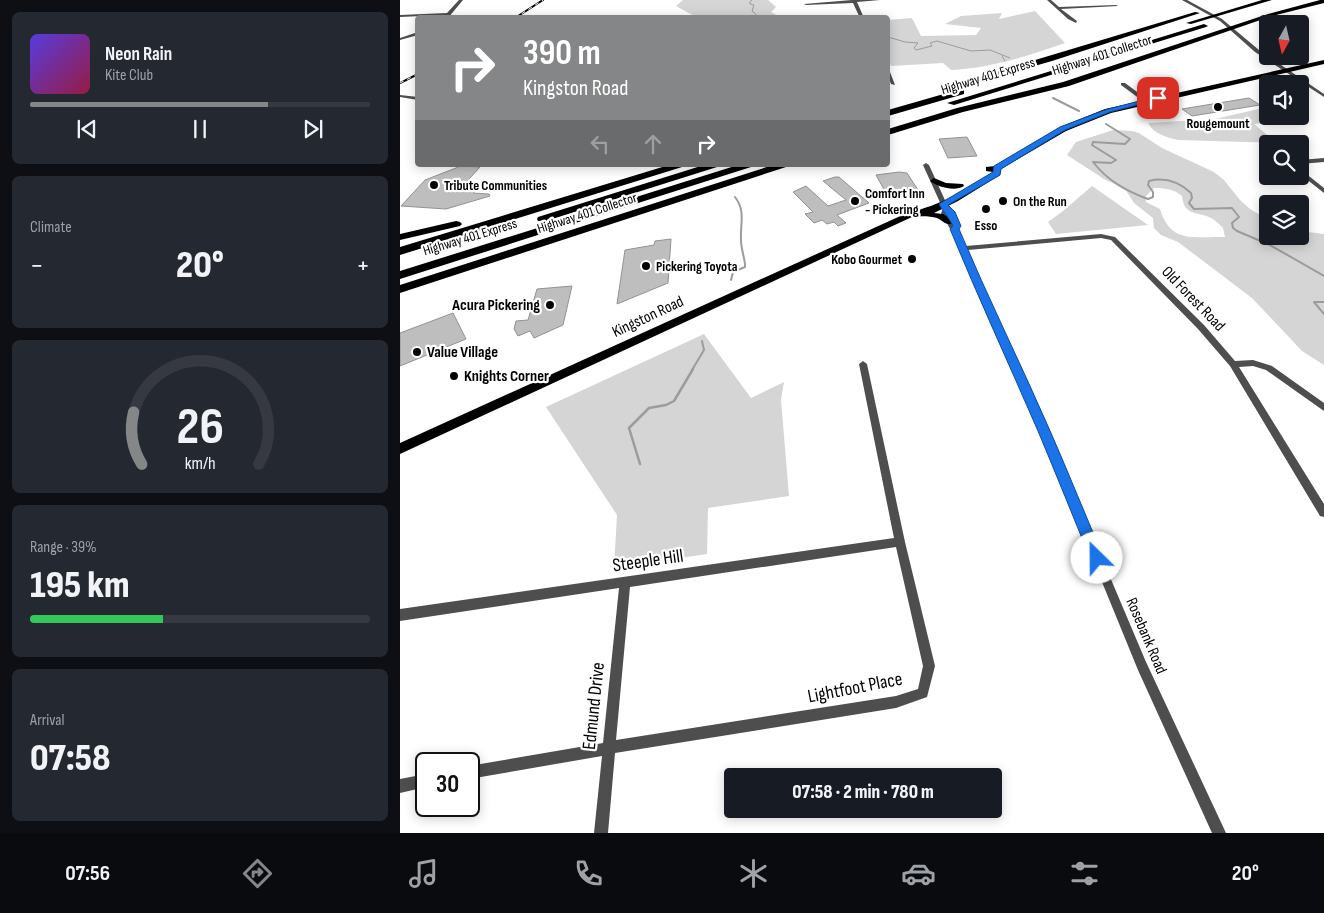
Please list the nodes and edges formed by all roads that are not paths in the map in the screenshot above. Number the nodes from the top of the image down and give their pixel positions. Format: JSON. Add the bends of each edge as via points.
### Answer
{"nodes":[{"id":1,"x":461,"y":0,"type":"edge"},
{"id":2,"x":878,"y":0,"type":"edge"},
{"id":3,"x":1049,"y":0,"type":"edge"},
{"id":4,"x":1184,"y":0,"type":"edge"},
{"id":5,"x":1247,"y":0,"type":"edge"},
{"id":6,"x":1269,"y":0,"type":"edge"},
{"id":7,"x":1298,"y":0,"type":"edge"},
{"id":8,"x":854,"y":1,"type":"edge"},
{"id":9,"x":1324,"y":1,"type":"edge"},
{"id":10,"x":806,"y":4,"type":"dead end"},
{"id":11,"x":1116,"y":6,"type":"dead end"},
{"id":12,"x":1196,"y":6,"type":"joint"},
{"id":13,"x":1058,"y":8,"type":"junction"},
{"id":14,"x":450,"y":14,"type":"joint"},
{"id":15,"x":415,"y":15,"type":"edge"},
{"id":16,"x":425,"y":15,"type":"edge"},
{"id":17,"x":861,"y":15,"type":"edge"},
{"id":18,"x":400,"y":16,"type":"edge"},
{"id":19,"x":1234,"y":18,"type":"junction"},
{"id":20,"x":1076,"y":22,"type":"dead end"},
{"id":21,"x":415,"y":34,"type":"edge"},
{"id":22,"x":1239,"y":34,"type":"joint"},
{"id":23,"x":400,"y":39,"type":"edge"},
{"id":24,"x":1324,"y":62,"type":"edge"},
{"id":25,"x":1287,"y":71,"type":"junction"},
{"id":26,"x":890,"y":77,"type":"edge"},
{"id":27,"x":893,"y":84,"type":"dead end"},
{"id":28,"x":1123,"y":84,"type":"dead end"},
{"id":29,"x":401,"y":96,"type":"edge"},
{"id":30,"x":1324,"y":96,"type":"edge"},
{"id":31,"x":415,"y":98,"type":"edge"},
{"id":32,"x":1146,"y":100,"type":"junction"},
{"id":33,"x":890,"y":103,"type":"edge"},
{"id":34,"x":960,"y":110,"type":"junction"},
{"id":35,"x":890,"y":112,"type":"edge"},
{"id":36,"x":890,"y":121,"type":"edge"},
{"id":37,"x":890,"y":131,"type":"edge"},
{"id":38,"x":1324,"y":160,"type":"edge"},
{"id":39,"x":1309,"y":161,"type":"edge"},
{"id":40,"x":926,"y":165,"type":"dead end"},
{"id":41,"x":671,"y":167,"type":"edge"},
{"id":42,"x":672,"y":167,"type":"edge"},
{"id":43,"x":708,"y":167,"type":"edge"},
{"id":44,"x":742,"y":167,"type":"edge"},
{"id":45,"x":777,"y":167,"type":"edge"},
{"id":46,"x":997,"y":168,"type":"junction"},
{"id":47,"x":1309,"y":178,"type":"edge"},
{"id":48,"x":934,"y":181,"type":"junction"},
{"id":49,"x":960,"y":186,"type":"junction"},
{"id":50,"x":1324,"y":191,"type":"edge"},
{"id":51,"x":943,"y":203,"type":"junction"},
{"id":52,"x":922,"y":214,"type":"junction"},
{"id":53,"x":910,"y":216,"type":"junction"},
{"id":54,"x":952,"y":226,"type":"junction"},
{"id":55,"x":400,"y":237,"type":"edge"},
{"id":56,"x":557,"y":238,"type":"junction"},
{"id":57,"x":964,"y":248,"type":"junction"},
{"id":58,"x":400,"y":251,"type":"edge"},
{"id":59,"x":400,"y":265,"type":"edge"},
{"id":60,"x":400,"y":275,"type":"edge"},
{"id":61,"x":400,"y":289,"type":"edge"},
{"id":62,"x":400,"y":299,"type":"edge"},
{"id":63,"x":863,"y":364,"type":"dead end"},
{"id":64,"x":1233,"y":364,"type":"junction"},
{"id":65,"x":1324,"y":408,"type":"edge"},
{"id":66,"x":400,"y":449,"type":"edge"},
{"id":67,"x":1324,"y":513,"type":"edge"},
{"id":68,"x":900,"y":542,"type":"junction"},
{"id":69,"x":625,"y":583,"type":"junction"},
{"id":70,"x":400,"y":615,"type":"edge"},
{"id":71,"x":609,"y":748,"type":"junction"},
{"id":72,"x":480,"y":771,"type":"edge"},
{"id":73,"x":415,"y":783,"type":"edge"},
{"id":74,"x":400,"y":786,"type":"edge"},
{"id":75,"x":601,"y":833,"type":"edge"},
{"id":76,"x":1219,"y":833,"type":"edge"}],
"edges":[{"from":1,"to":14,"type":"street"},
{"from":2,"to":8,"type":"street"},
{"from":3,"to":13,"type":"street"},
{"from":4,"to":12,"type":"street"},
{"from":5,"to":33,"type":"highway","name":"Highway 401 Collector"},
{"from":6,"to":35,"type":"highway","name":"Highway 401 Express"},
{"from":7,"to":19,"type":"highway","name":"Highway 401 Express"},
{"from":8,"to":10,"type":"street"},
{"from":8,"to":17,"type":"street"},
{"from":9,"to":34,"type":"highway","name":"Highway 401 Collector","via":[[1270,14],[1066,84]]},
{"from":11,"to":13,"type":"street"},
{"from":12,"to":22,"type":"street"},
{"from":13,"to":20,"type":"street"},
{"from":14,"to":16,"type":"street"},
{"from":15,"to":18,"type":"street"},
{"from":19,"to":34,"type":"highway","via":[[1174,42]]},
{"from":19,"to":36,"type":"highway","name":"Highway 401 Express"},
{"from":21,"to":23,"type":"street"},
{"from":22,"to":25,"type":"street"},
{"from":24,"to":25,"type":"main road","name":"Kingston Road"},
{"from":25,"to":30,"type":"street"},
{"from":25,"to":32,"type":"main road","name":"Kingston Road"},
{"from":26,"to":27,"type":"street"},
{"from":28,"to":32,"type":"street"},
{"from":29,"to":31,"type":"street"},
{"from":32,"to":46,"type":"main road","name":"Kingston Road","via":[[1063,129]]},
{"from":34,"to":37,"type":"highway","name":"Highway 401 Collector"},
{"from":38,"to":39,"type":"street"},
{"from":40,"to":48,"type":"street","name":"Rosebank Road"},
{"from":41,"to":55,"type":"highway"},
{"from":42,"to":58,"type":"highway","name":"Highway 401 Collector"},
{"from":43,"to":59,"type":"highway","name":"Highway 401 Express"},
{"from":44,"to":60,"type":"highway","name":"Highway 401 Express"},
{"from":45,"to":56,"type":"highway","name":"Highway 401 Collector"},
{"from":46,"to":49,"type":"main road","name":"Kingston Road","via":[[989,169]]},
{"from":46,"to":51,"type":"main road","name":"Kingston Road","via":[[997,173]]},
{"from":47,"to":50,"type":"street"},
{"from":48,"to":49,"type":"main road"},
{"from":48,"to":51,"type":"street","name":"Rosebank Road"},
{"from":49,"to":51,"type":"main road","name":"Kingston Road"},
{"from":51,"to":52,"type":"main road","name":"Kingston Road"},
{"from":51,"to":53,"type":"main road","name":"Kingston Road","via":[[912,211]]},
{"from":51,"to":54,"type":"street","name":"Rosebank Road","via":[[944,213]]},
{"from":52,"to":53,"type":"main road","name":"Kingston Road"},
{"from":52,"to":54,"type":"main road","via":[[940,216]]},
{"from":53,"to":66,"type":"main road","name":"Kingston Road"},
{"from":54,"to":57,"type":"street","name":"Rosebank Road"},
{"from":56,"to":61,"type":"highway","name":"Highway 401 Collector"},
{"from":56,"to":62,"type":"highway"},
{"from":57,"to":64,"type":"street","name":"Old Forest Road","via":[[1100,236],[1113,238]]},
{"from":57,"to":76,"type":"street","name":"Rosebank Road","via":[[1142,666]]},
{"from":63,"to":68,"type":"street","name":"Lightfoot Place"},
{"from":64,"to":65,"type":"street","via":[[1253,363],[1269,368]]},
{"from":64,"to":67,"type":"street","name":"Old Forest Road"},
{"from":68,"to":69,"type":"street","name":"Steeple Hill"},
{"from":68,"to":71,"type":"street","name":"Lightfoot Place","via":[[929,666],[923,693],[896,702]]},
{"from":69,"to":70,"type":"street","name":"Steeple Hill"},
{"from":69,"to":71,"type":"street","name":"Edmund Drive"},
{"from":71,"to":72,"type":"street"},
{"from":71,"to":75,"type":"street","name":"Edmund Drive"},
{"from":73,"to":74,"type":"street"}]}
